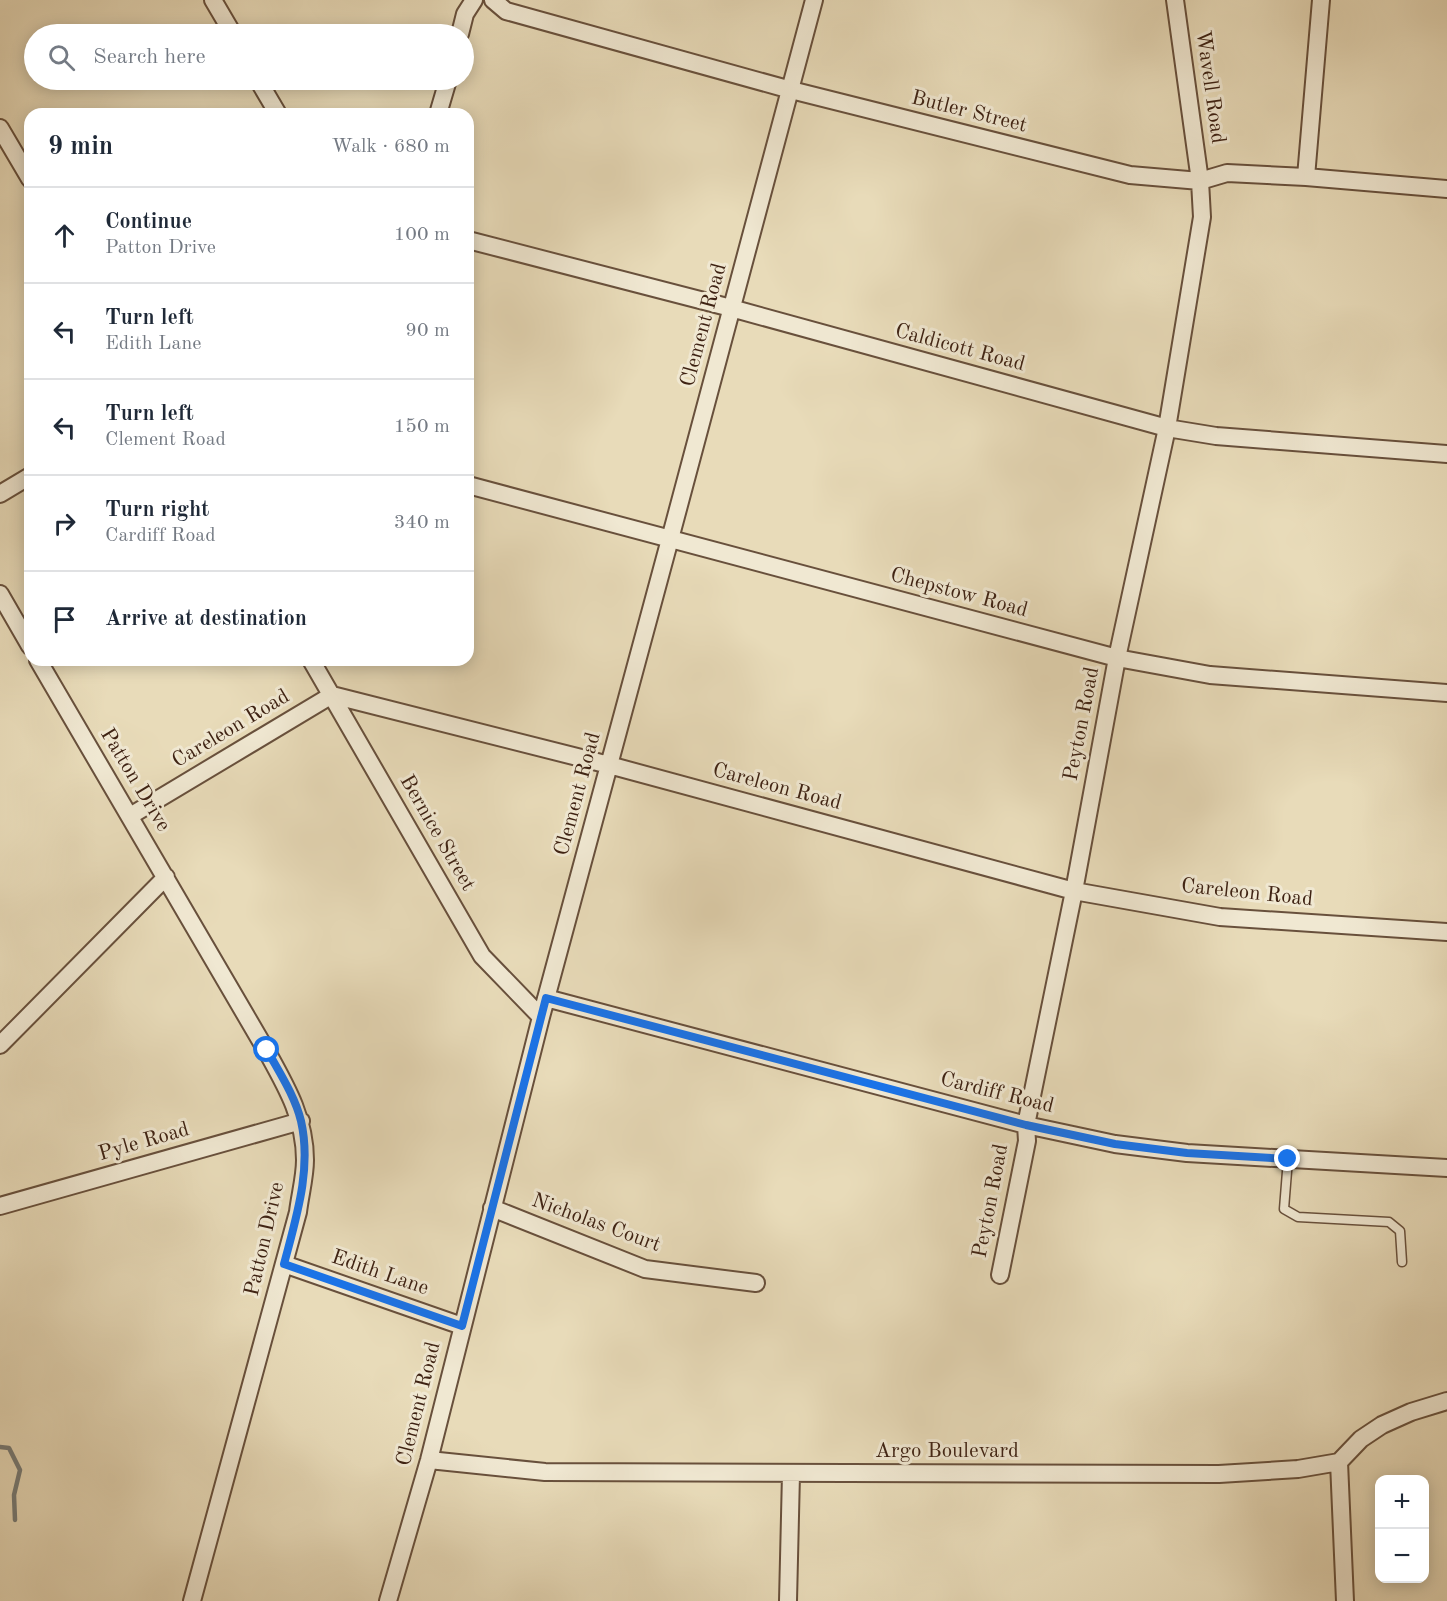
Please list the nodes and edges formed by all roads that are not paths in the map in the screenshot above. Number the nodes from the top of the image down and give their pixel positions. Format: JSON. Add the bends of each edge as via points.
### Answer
{"nodes":[{"id":1,"x":213,"y":0,"type":"edge"},
{"id":2,"x":474,"y":0,"type":"edge"},
{"id":3,"x":493,"y":0,"type":"edge"},
{"id":4,"x":814,"y":0,"type":"edge"},
{"id":5,"x":1175,"y":0,"type":"edge"},
{"id":6,"x":1321,"y":0,"type":"edge"},
{"id":7,"x":226,"y":24,"type":"edge"},
{"id":8,"x":462,"y":24,"type":"edge"},
{"id":9,"x":264,"y":90,"type":"edge"},
{"id":10,"x":445,"y":90,"type":"edge"},
{"id":11,"x":791,"y":90,"type":"junction"},
{"id":12,"x":274,"y":108,"type":"edge"},
{"id":13,"x":440,"y":108,"type":"edge"},
{"id":14,"x":0,"y":128,"type":"edge"},
{"id":15,"x":24,"y":169,"type":"edge"},
{"id":16,"x":1306,"y":177,"type":"junction"},
{"id":17,"x":1200,"y":181,"type":"junction"},
{"id":18,"x":1447,"y":189,"type":"edge"},
{"id":19,"x":474,"y":242,"type":"edge"},
{"id":20,"x":731,"y":308,"type":"junction"},
{"id":21,"x":1167,"y":428,"type":"junction"},
{"id":22,"x":1447,"y":454,"type":"edge"},
{"id":23,"x":24,"y":480,"type":"edge"},
{"id":24,"x":474,"y":486,"type":"edge"},
{"id":25,"x":0,"y":494,"type":"edge"},
{"id":26,"x":670,"y":539,"type":"junction"},
{"id":27,"x":0,"y":594,"type":"edge"},
{"id":28,"x":24,"y":636,"type":"edge"},
{"id":29,"x":1117,"y":658,"type":"junction"},
{"id":30,"x":41,"y":666,"type":"edge"},
{"id":31,"x":315,"y":666,"type":"edge"},
{"id":32,"x":1447,"y":693,"type":"edge"},
{"id":33,"x":332,"y":695,"type":"junction"},
{"id":34,"x":609,"y":765,"type":"junction"},
{"id":35,"x":130,"y":816,"type":"junction"},
{"id":36,"x":166,"y":877,"type":"junction"},
{"id":37,"x":1074,"y":891,"type":"junction"},
{"id":38,"x":1447,"y":932,"type":"edge"},
{"id":39,"x":546,"y":998,"type":"junction"},
{"id":40,"x":540,"y":1017,"type":"junction"},
{"id":41,"x":0,"y":1045,"type":"edge"},
{"id":42,"x":301,"y":1121,"type":"junction"},
{"id":43,"x":1026,"y":1125,"type":"junction"},
{"id":44,"x":1288,"y":1159,"type":"junction"},
{"id":45,"x":1447,"y":1168,"type":"edge"},
{"id":46,"x":0,"y":1206,"type":"edge"},
{"id":47,"x":492,"y":1208,"type":"junction"},
{"id":48,"x":1402,"y":1262,"type":"dead end"},
{"id":49,"x":284,"y":1264,"type":"junction"},
{"id":50,"x":1000,"y":1275,"type":"dead end"},
{"id":51,"x":756,"y":1283,"type":"dead end"},
{"id":52,"x":462,"y":1326,"type":"junction"},
{"id":53,"x":1447,"y":1401,"type":"edge"},
{"id":54,"x":429,"y":1460,"type":"junction"},
{"id":55,"x":1339,"y":1462,"type":"junction"},
{"id":56,"x":791,"y":1474,"type":"junction"},
{"id":57,"x":192,"y":1601,"type":"edge"},
{"id":58,"x":388,"y":1601,"type":"edge"},
{"id":59,"x":788,"y":1601,"type":"edge"},
{"id":60,"x":1345,"y":1601,"type":"edge"}],
"edges":[{"from":1,"to":7,"type":"street"},
{"from":2,"to":8,"type":"street"},
{"from":3,"to":11,"type":"street","name":"Butler Street","via":[[506,12]]},
{"from":4,"to":11,"type":"street","name":"Clement Road"},
{"from":5,"to":17,"type":"street","name":"Wavell Road"},
{"from":6,"to":16,"type":"street"},
{"from":9,"to":12,"type":"street"},
{"from":10,"to":13,"type":"street"},
{"from":11,"to":17,"type":"street","name":"Butler Street","via":[[1130,175]]},
{"from":11,"to":20,"type":"street","name":"Clement Road"},
{"from":14,"to":15,"type":"street"},
{"from":16,"to":17,"type":"street","name":"Butler Street","via":[[1227,173]]},
{"from":16,"to":18,"type":"street","name":"Butler Street"},
{"from":17,"to":21,"type":"street","name":"Peyton Road","via":[[1202,217]]},
{"from":19,"to":20,"type":"street","name":"Caldicott Road"},
{"from":20,"to":21,"type":"street","name":"Caldicott Road"},
{"from":20,"to":26,"type":"street","name":"Clement Road"},
{"from":21,"to":22,"type":"street","name":"Caldicott Road","via":[[1216,436]]},
{"from":21,"to":29,"type":"street","name":"Peyton Road"},
{"from":23,"to":25,"type":"street"},
{"from":24,"to":26,"type":"street","name":"Chepstow Road"},
{"from":26,"to":29,"type":"street","name":"Chepstow Road"},
{"from":26,"to":34,"type":"street","name":"Clement Road"},
{"from":27,"to":28,"type":"street"},
{"from":29,"to":32,"type":"street","name":"Chepstow Road","via":[[1210,675]]},
{"from":29,"to":37,"type":"street","name":"Peyton Road"},
{"from":30,"to":35,"type":"street","name":"Patton Drive"},
{"from":31,"to":33,"type":"street","name":"Bernice Street"},
{"from":33,"to":34,"type":"street","name":"Careleon Road"},
{"from":33,"to":35,"type":"street","name":"Careleon Road"},
{"from":33,"to":40,"type":"street","name":"Bernice Street","via":[[482,956]]},
{"from":34,"to":37,"type":"street","name":"Careleon Road"},
{"from":34,"to":39,"type":"street","name":"Clement Road"},
{"from":35,"to":36,"type":"street","name":"Patton Drive"},
{"from":36,"to":41,"type":"street"},
{"from":36,"to":42,"type":"street","name":"Patton Drive","via":[[289,1090]]},
{"from":37,"to":38,"type":"street","name":"Careleon Road","via":[[1220,917]]},
{"from":37,"to":43,"type":"street","name":"Peyton Road"},
{"from":39,"to":40,"type":"street","name":"Clement Road"},
{"from":39,"to":43,"type":"street","name":"Cardiff Road"},
{"from":40,"to":47,"type":"street","name":"Clement Road"},
{"from":42,"to":46,"type":"street","name":"Pyle Road"},
{"from":42,"to":49,"type":"street","name":"Patton Drive","via":[[305,1161],[298,1212]]},
{"from":43,"to":44,"type":"street","name":"Cardiff Road","via":[[1125,1145]]},
{"from":43,"to":50,"type":"street","name":"Peyton Road","via":[[1027,1140]]},
{"from":44,"to":45,"type":"street","name":"Cardiff Road"},
{"from":44,"to":48,"type":"lane","via":[[1284,1209],[1298,1217],[1389,1222],[1400,1231]]},
{"from":47,"to":51,"type":"street","name":"Nicholas Court","via":[[645,1269]]},
{"from":47,"to":52,"type":"street","name":"Clement Road"},
{"from":49,"to":52,"type":"street","name":"Edith Lane"},
{"from":49,"to":57,"type":"street","name":"Patton Drive"},
{"from":52,"to":54,"type":"street","name":"Clement Road"},
{"from":53,"to":55,"type":"street","via":[[1382,1425],[1361,1439]]},
{"from":54,"to":56,"type":"street","name":"Argo Boulevard","via":[[546,1472]]},
{"from":54,"to":58,"type":"street","name":"Clement Road"},
{"from":55,"to":56,"type":"street","name":"Argo Boulevard","via":[[1219,1474]]},
{"from":55,"to":60,"type":"street"},
{"from":56,"to":59,"type":"street"}]}
